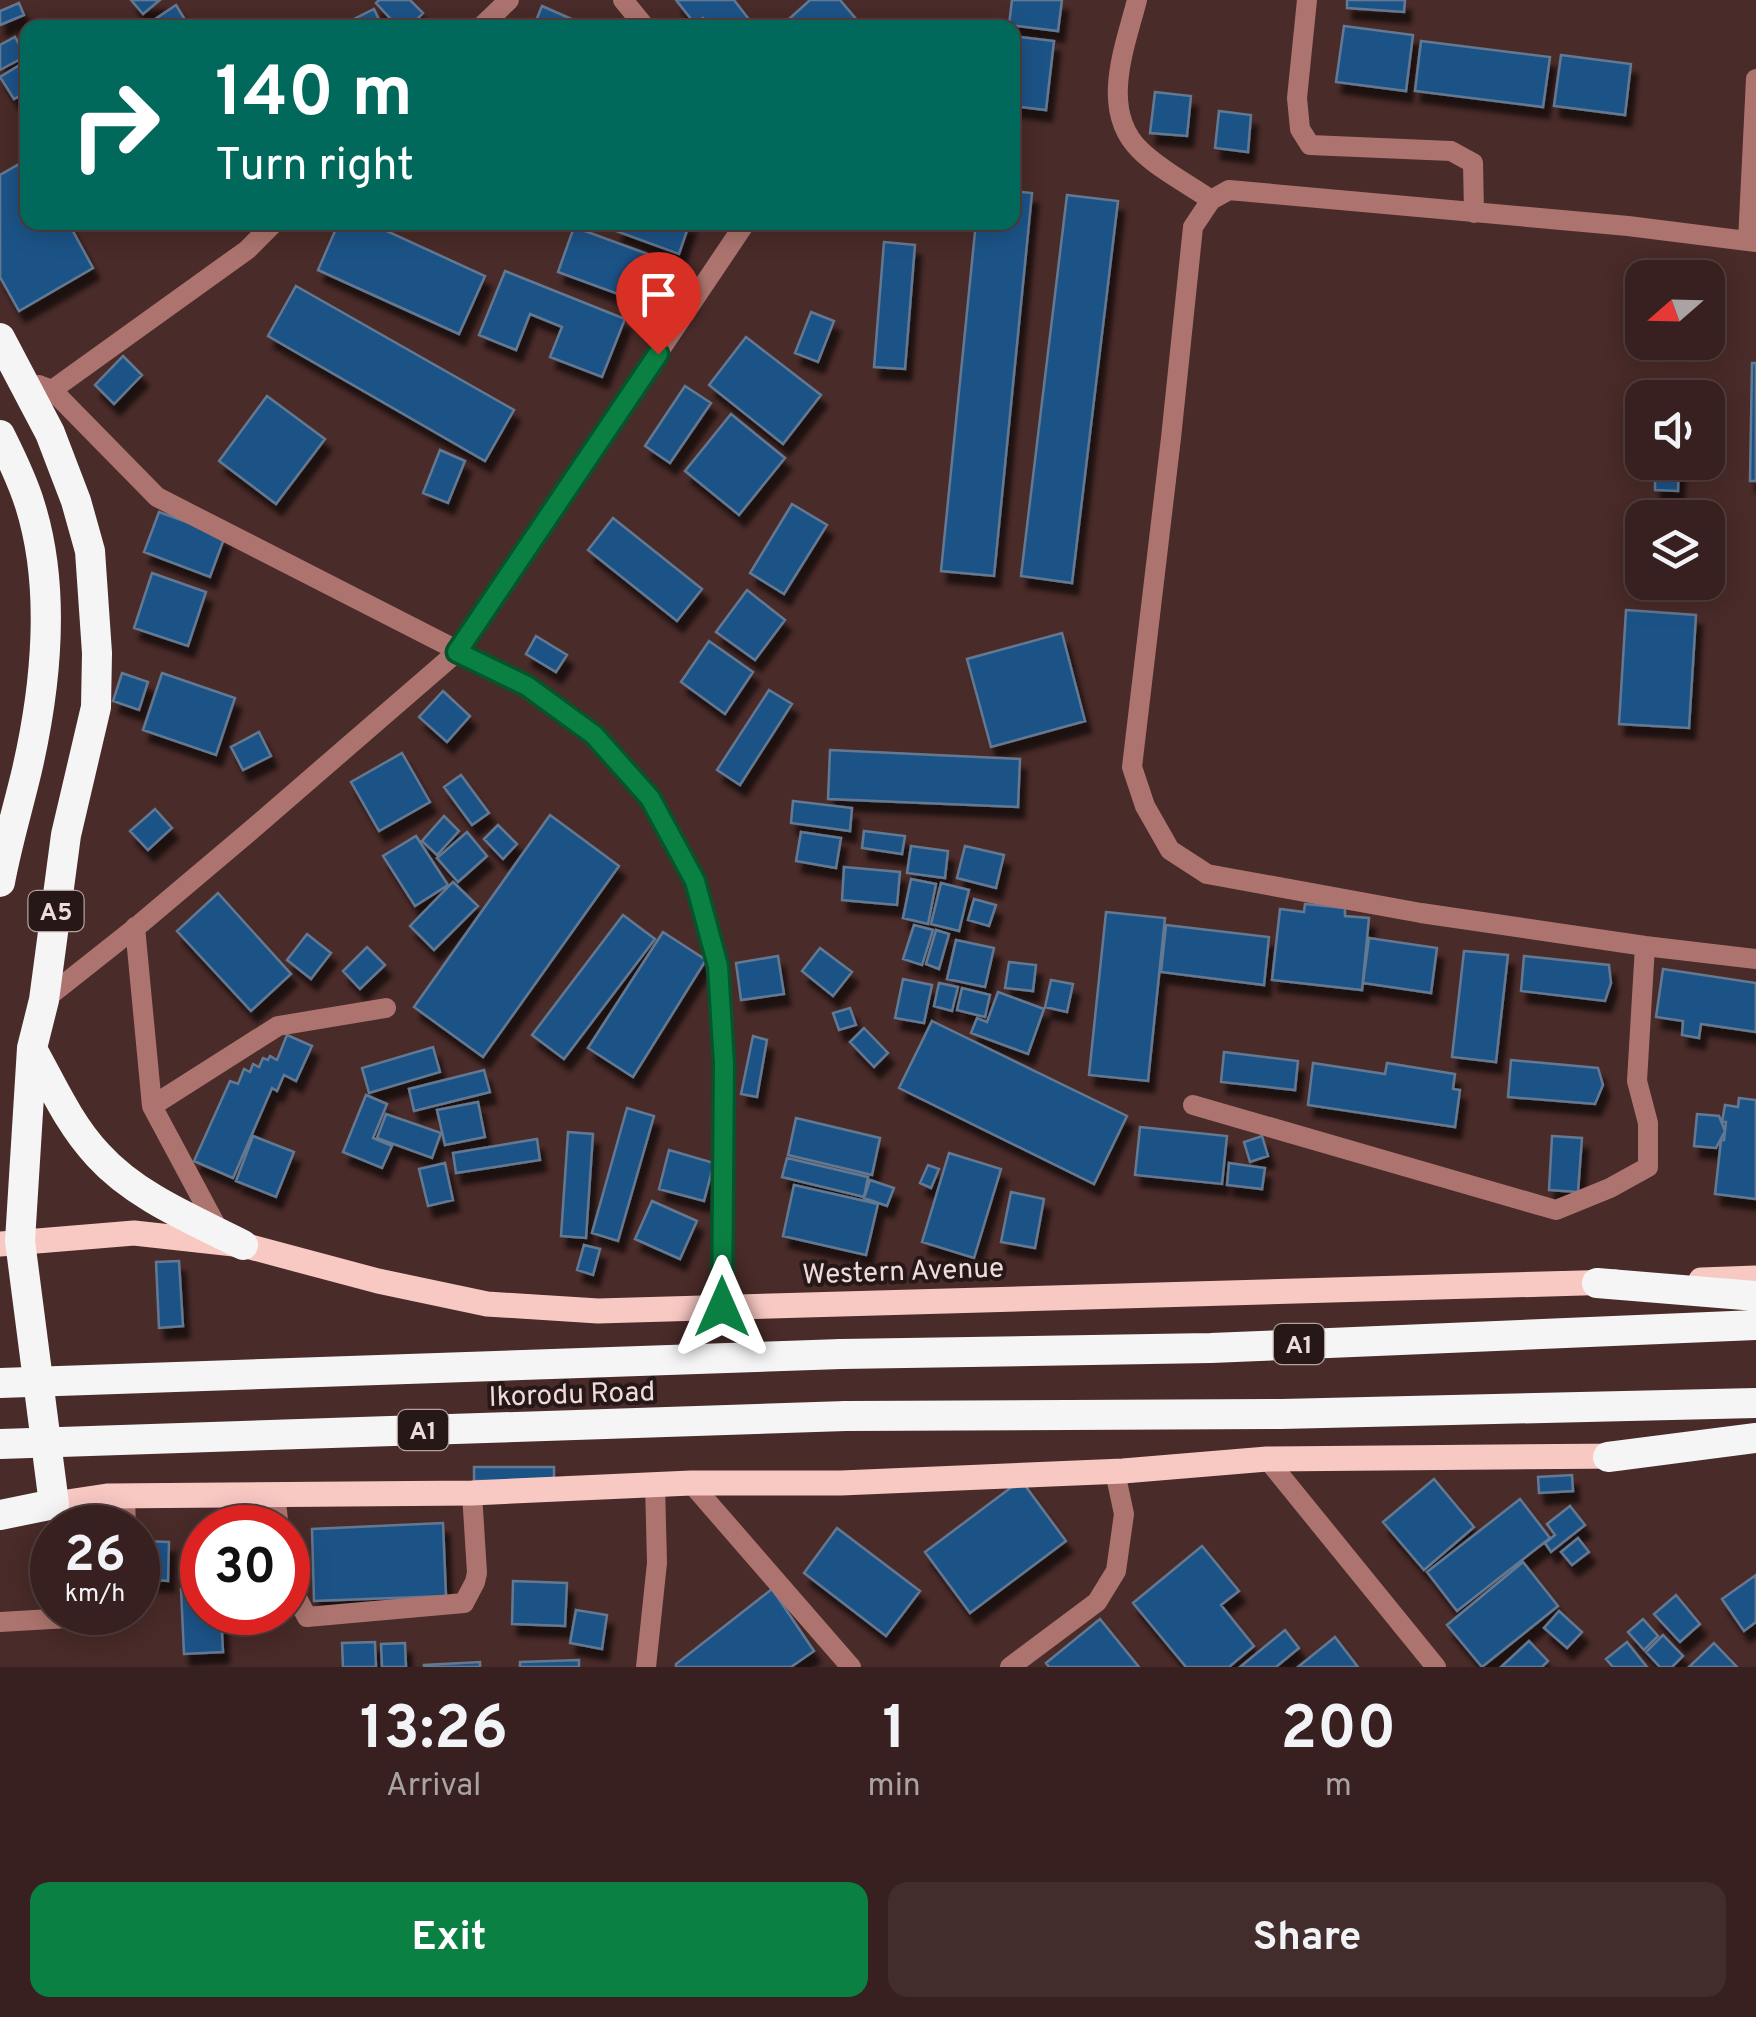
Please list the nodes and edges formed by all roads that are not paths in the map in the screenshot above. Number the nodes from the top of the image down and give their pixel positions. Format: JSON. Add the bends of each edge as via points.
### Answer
{"nodes":[{"id":1,"x":509,"y":0,"type":"edge"},
{"id":2,"x":623,"y":0,"type":"edge"},
{"id":3,"x":1137,"y":0,"type":"edge"},
{"id":4,"x":1308,"y":0,"type":"edge"},
{"id":5,"x":488,"y":20,"type":"edge"},
{"id":6,"x":639,"y":20,"type":"edge"},
{"id":7,"x":1756,"y":79,"type":"edge"},
{"id":8,"x":1212,"y":200,"type":"junction"},
{"id":9,"x":1474,"y":212,"type":"junction"},
{"id":10,"x":267,"y":230,"type":"edge"},
{"id":11,"x":741,"y":230,"type":"edge"},
{"id":12,"x":1752,"y":241,"type":"edge"},
{"id":13,"x":0,"y":338,"type":"edge"},
{"id":14,"x":19,"y":376,"type":"junction"},
{"id":15,"x":52,"y":390,"type":"junction"},
{"id":16,"x":0,"y":435,"type":"edge"},
{"id":17,"x":457,"y":652,"type":"junction"},
{"id":18,"x":0,"y":882,"type":"edge"},
{"id":19,"x":136,"y":928,"type":"junction"},
{"id":20,"x":1644,"y":946,"type":"junction"},
{"id":21,"x":1756,"y":959,"type":"edge"},
{"id":22,"x":44,"y":1000,"type":"junction"},
{"id":23,"x":386,"y":1008,"type":"dead end"},
{"id":24,"x":32,"y":1048,"type":"junction"},
{"id":25,"x":1193,"y":1105,"type":"dead end"},
{"id":26,"x":152,"y":1106,"type":"junction"},
{"id":27,"x":232,"y":1239,"type":"junction"},
{"id":28,"x":10,"y":1242,"type":"edge"},
{"id":29,"x":1756,"y":1278,"type":"edge"},
{"id":30,"x":1596,"y":1282,"type":"junction"},
{"id":31,"x":1756,"y":1296,"type":"edge"},
{"id":32,"x":1756,"y":1304,"type":"edge"},
{"id":33,"x":722,"y":1307,"type":"junction"},
{"id":34,"x":1756,"y":1324,"type":"edge"},
{"id":35,"x":1600,"y":1330,"type":"junction"},
{"id":36,"x":0,"y":1384,"type":"edge"},
{"id":37,"x":1756,"y":1404,"type":"edge"},
{"id":38,"x":1606,"y":1408,"type":"junction"},
{"id":39,"x":1756,"y":1415,"type":"edge"},
{"id":40,"x":1756,"y":1438,"type":"edge"},
{"id":41,"x":0,"y":1444,"type":"edge"},
{"id":42,"x":1756,"y":1450,"type":"edge"},
{"id":43,"x":1608,"y":1457,"type":"junction"},
{"id":44,"x":1267,"y":1459,"type":"junction"},
{"id":45,"x":1115,"y":1472,"type":"junction"},
{"id":46,"x":691,"y":1483,"type":"junction"},
{"id":47,"x":655,"y":1484,"type":"junction"},
{"id":48,"x":472,"y":1493,"type":"junction"},
{"id":49,"x":275,"y":1494,"type":"junction"},
{"id":50,"x":125,"y":1496,"type":"junction"},
{"id":51,"x":54,"y":1504,"type":"junction"},
{"id":52,"x":125,"y":1505,"type":"edge"},
{"id":53,"x":276,"y":1505,"type":"edge"},
{"id":54,"x":0,"y":1515,"type":"edge"},
{"id":55,"x":310,"y":1618,"type":"edge"},
{"id":56,"x":30,"y":1620,"type":"edge"},
{"id":57,"x":0,"y":1622,"type":"edge"},
{"id":58,"x":646,"y":1667,"type":"edge"},
{"id":59,"x":851,"y":1667,"type":"edge"},
{"id":60,"x":1010,"y":1667,"type":"edge"},
{"id":61,"x":1436,"y":1667,"type":"edge"}],
"edges":[{"from":1,"to":5,"type":"street"},
{"from":2,"to":6,"type":"street"},
{"from":3,"to":8,"type":"street","via":[[1118,76],[1125,130],[1136,147]]},
{"from":4,"to":9,"type":"street","via":[[1297,98],[1300,128],[1310,145],[1450,150],[1473,163]]},
{"from":7,"to":12,"type":"street"},
{"from":8,"to":9,"type":"street","via":[[1229,190]]},
{"from":8,"to":20,"type":"street","via":[[1193,227],[1132,767],[1170,850],[1207,874]]},
{"from":9,"to":12,"type":"street"},
{"from":10,"to":15,"type":"street"},
{"from":11,"to":17,"type":"street"},
{"from":13,"to":14,"type":"highway","number":"A5"},
{"from":14,"to":15,"type":"street"},
{"from":14,"to":22,"type":"highway","number":"A5","via":[[76,500],[90,551],[97,653],[96,706],[66,835]]},
{"from":15,"to":17,"type":"street","via":[[157,498]]},
{"from":16,"to":18,"type":"highway","number":"A5","via":[[30,506],[46,629],[28,767]]},
{"from":17,"to":19,"type":"street"},
{"from":17,"to":33,"type":"street","via":[[527,686],[594,735],[650,798],[695,881],[718,966]]},
{"from":19,"to":22,"type":"street"},
{"from":19,"to":26,"type":"street"},
{"from":20,"to":21,"type":"street"},
{"from":20,"to":25,"type":"street","via":[[1637,1081],[1648,1123],[1648,1167],[1556,1210]]},
{"from":22,"to":24,"type":"highway","number":"A5"},
{"from":23,"to":26,"type":"street","via":[[278,1026]]},
{"from":24,"to":27,"type":"highway","via":[[98,1156],[132,1186]]},
{"from":24,"to":28,"type":"highway","number":"A5"},
{"from":26,"to":27,"type":"street"},
{"from":27,"to":28,"type":"main road","name":"Western Avenue","via":[[134,1232]]},
{"from":27,"to":33,"type":"main road","name":"Western Avenue","via":[[487,1304],[598,1311]]},
{"from":28,"to":51,"type":"highway","number":"A5"},
{"from":29,"to":30,"type":"main road","name":"Western Avenue"},
{"from":30,"to":31,"type":"highway"},
{"from":30,"to":33,"type":"main road","name":"Western Avenue"},
{"from":32,"to":35,"type":"highway"},
{"from":34,"to":35,"type":"highway","number":"A1"},
{"from":35,"to":36,"type":"highway","name":"Ikorodu Road","number":"A1","bridge":true},
{"from":37,"to":38,"type":"highway","number":"A1"},
{"from":38,"to":39,"type":"highway"},
{"from":38,"to":41,"type":"highway","name":"Ikorodu Road","number":"A1","bridge":true,"via":[[846,1416]]},
{"from":40,"to":43,"type":"highway"},
{"from":42,"to":43,"type":"main road"},
{"from":43,"to":44,"type":"main road"},
{"from":44,"to":45,"type":"main road"},
{"from":44,"to":61,"type":"street"},
{"from":45,"to":46,"type":"main road"},
{"from":45,"to":60,"type":"street","via":[[1124,1514],[1116,1571],[1097,1602]]},
{"from":46,"to":47,"type":"main road"},
{"from":46,"to":59,"type":"street"},
{"from":47,"to":48,"type":"main road"},
{"from":47,"to":58,"type":"street","via":[[657,1564]]},
{"from":48,"to":49,"type":"main road"},
{"from":48,"to":55,"type":"street","via":[[476,1573],[464,1603]]},
{"from":49,"to":50,"type":"main road"},
{"from":49,"to":53,"type":"street"},
{"from":50,"to":51,"type":"main road"},
{"from":50,"to":52,"type":"street"},
{"from":51,"to":54,"type":"highway"},
{"from":56,"to":57,"type":"street"}]}
